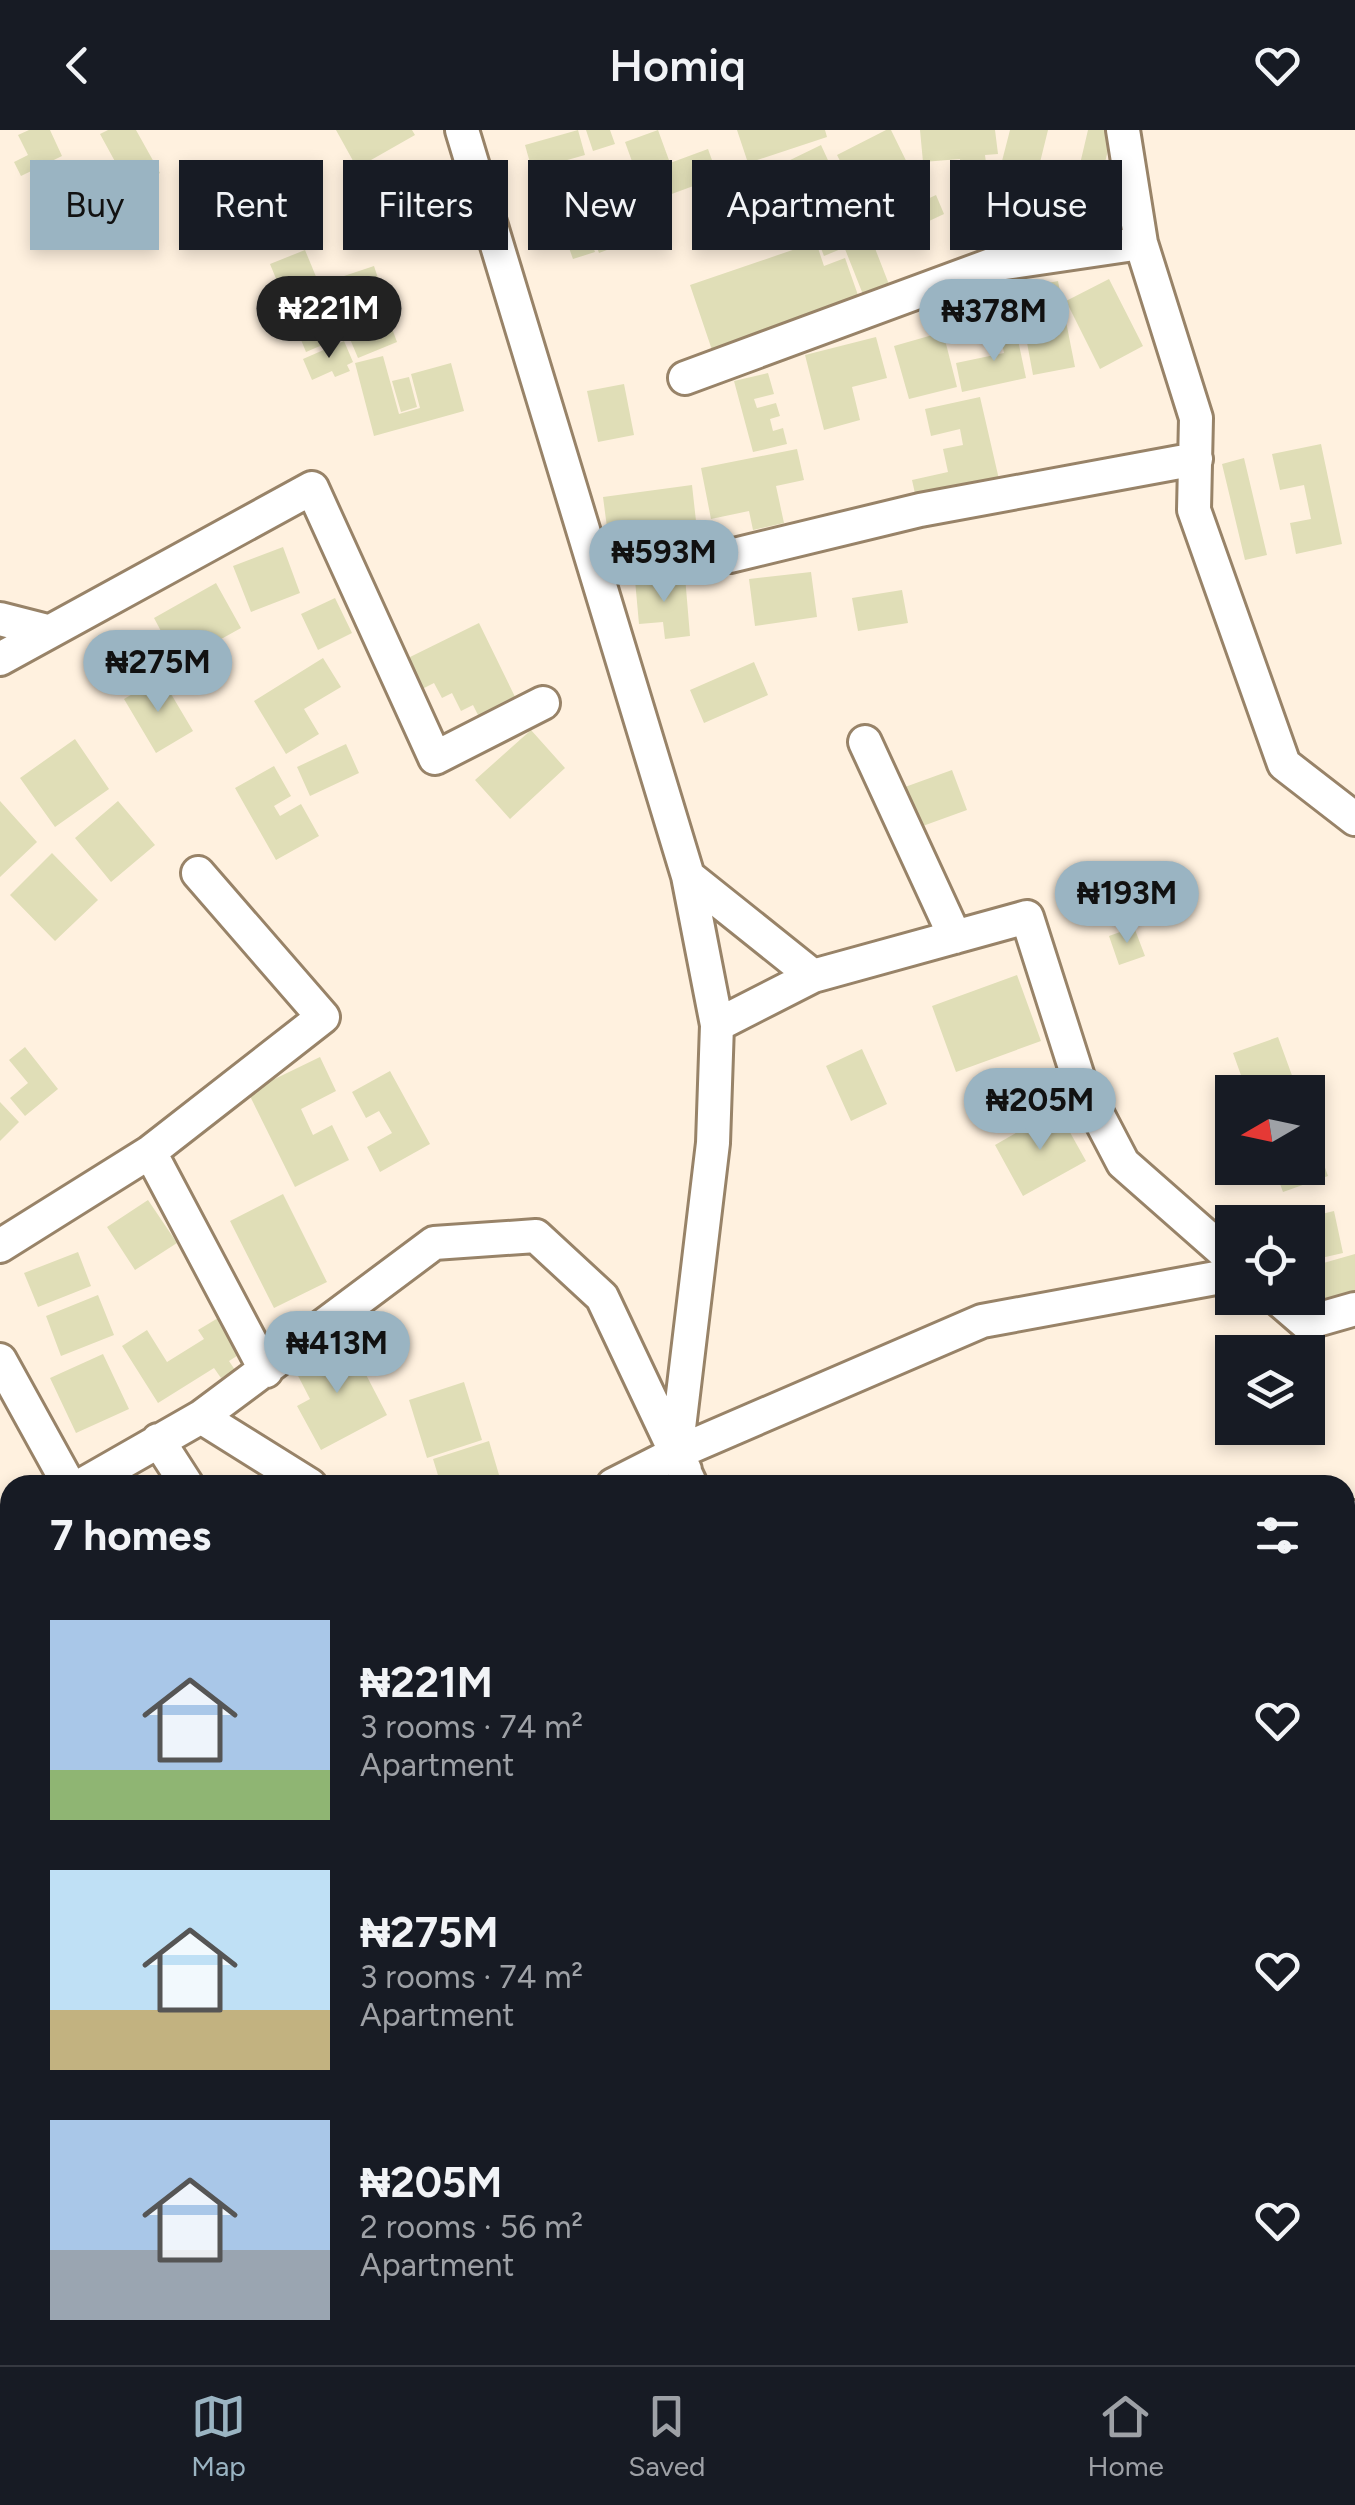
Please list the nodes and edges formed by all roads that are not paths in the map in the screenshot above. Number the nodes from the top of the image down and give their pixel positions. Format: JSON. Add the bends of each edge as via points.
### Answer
{"nodes":[{"id":1,"x":462,"y":130,"type":"edge"},
{"id":2,"x":1123,"y":130,"type":"edge"},
{"id":3,"x":1141,"y":243,"type":"junction"},
{"id":4,"x":685,"y":378,"type":"dead end"},
{"id":5,"x":1196,"y":459,"type":"junction"},
{"id":6,"x":730,"y":556,"type":"dead end"},
{"id":7,"x":0,"y":618,"type":"edge"},
{"id":8,"x":47,"y":631,"type":"junction"},
{"id":9,"x":0,"y":659,"type":"edge"},
{"id":10,"x":543,"y":704,"type":"dead end"},
{"id":11,"x":865,"y":742,"type":"dead end"},
{"id":12,"x":1355,"y":820,"type":"edge"},
{"id":13,"x":198,"y":873,"type":"dead end"},
{"id":14,"x":688,"y":876,"type":"junction"},
{"id":15,"x":955,"y":937,"type":"junction"},
{"id":16,"x":813,"y":976,"type":"junction"},
{"id":17,"x":717,"y":1024,"type":"junction"},
{"id":18,"x":150,"y":1152,"type":"junction"},
{"id":19,"x":1215,"y":1244,"type":"edge"},
{"id":20,"x":0,"y":1246,"type":"edge"},
{"id":21,"x":1215,"y":1278,"type":"edge"},
{"id":22,"x":1355,"y":1309,"type":"edge"},
{"id":23,"x":1296,"y":1315,"type":"edge"},
{"id":24,"x":0,"y":1360,"type":"edge"},
{"id":25,"x":266,"y":1371,"type":"junction"},
{"id":26,"x":201,"y":1417,"type":"junction"},
{"id":27,"x":158,"y":1440,"type":"junction"},
{"id":28,"x":676,"y":1453,"type":"junction"},
{"id":29,"x":63,"y":1475,"type":"edge"},
{"id":30,"x":99,"y":1475,"type":"edge"},
{"id":31,"x":181,"y":1475,"type":"edge"},
{"id":32,"x":294,"y":1475,"type":"edge"},
{"id":33,"x":633,"y":1475,"type":"edge"},
{"id":34,"x":687,"y":1475,"type":"edge"}],
"edges":[{"from":1,"to":14,"type":"street"},
{"from":2,"to":3,"type":"street"},
{"from":3,"to":4,"type":"street","via":[[991,265]]},
{"from":3,"to":5,"type":"street","via":[[1196,418]]},
{"from":5,"to":6,"type":"street","via":[[920,510]]},
{"from":5,"to":12,"type":"street","via":[[1194,510],[1284,764]]},
{"from":7,"to":8,"type":"street"},
{"from":8,"to":9,"type":"street"},
{"from":8,"to":10,"type":"street","via":[[312,488],[434,758]]},
{"from":11,"to":15,"type":"street"},
{"from":13,"to":18,"type":"street","via":[[323,1017]]},
{"from":14,"to":16,"type":"street"},
{"from":14,"to":17,"type":"street"},
{"from":15,"to":16,"type":"street"},
{"from":15,"to":19,"type":"street","via":[[1026,918],[1078,1077],[1124,1163]]},
{"from":16,"to":17,"type":"street"},
{"from":17,"to":28,"type":"street","via":[[712,1144]]},
{"from":18,"to":20,"type":"street"},
{"from":18,"to":25,"type":"street"},
{"from":21,"to":28,"type":"street","via":[[982,1320]]},
{"from":22,"to":23,"type":"street","via":[[1306,1323]]},
{"from":24,"to":29,"type":"street"},
{"from":25,"to":26,"type":"street"},
{"from":25,"to":28,"type":"street","via":[[434,1243],[536,1236],[602,1297]]},
{"from":26,"to":27,"type":"street"},
{"from":26,"to":32,"type":"street"},
{"from":27,"to":30,"type":"street"},
{"from":27,"to":31,"type":"street"},
{"from":28,"to":33,"type":"street"},
{"from":28,"to":34,"type":"street"}]}
